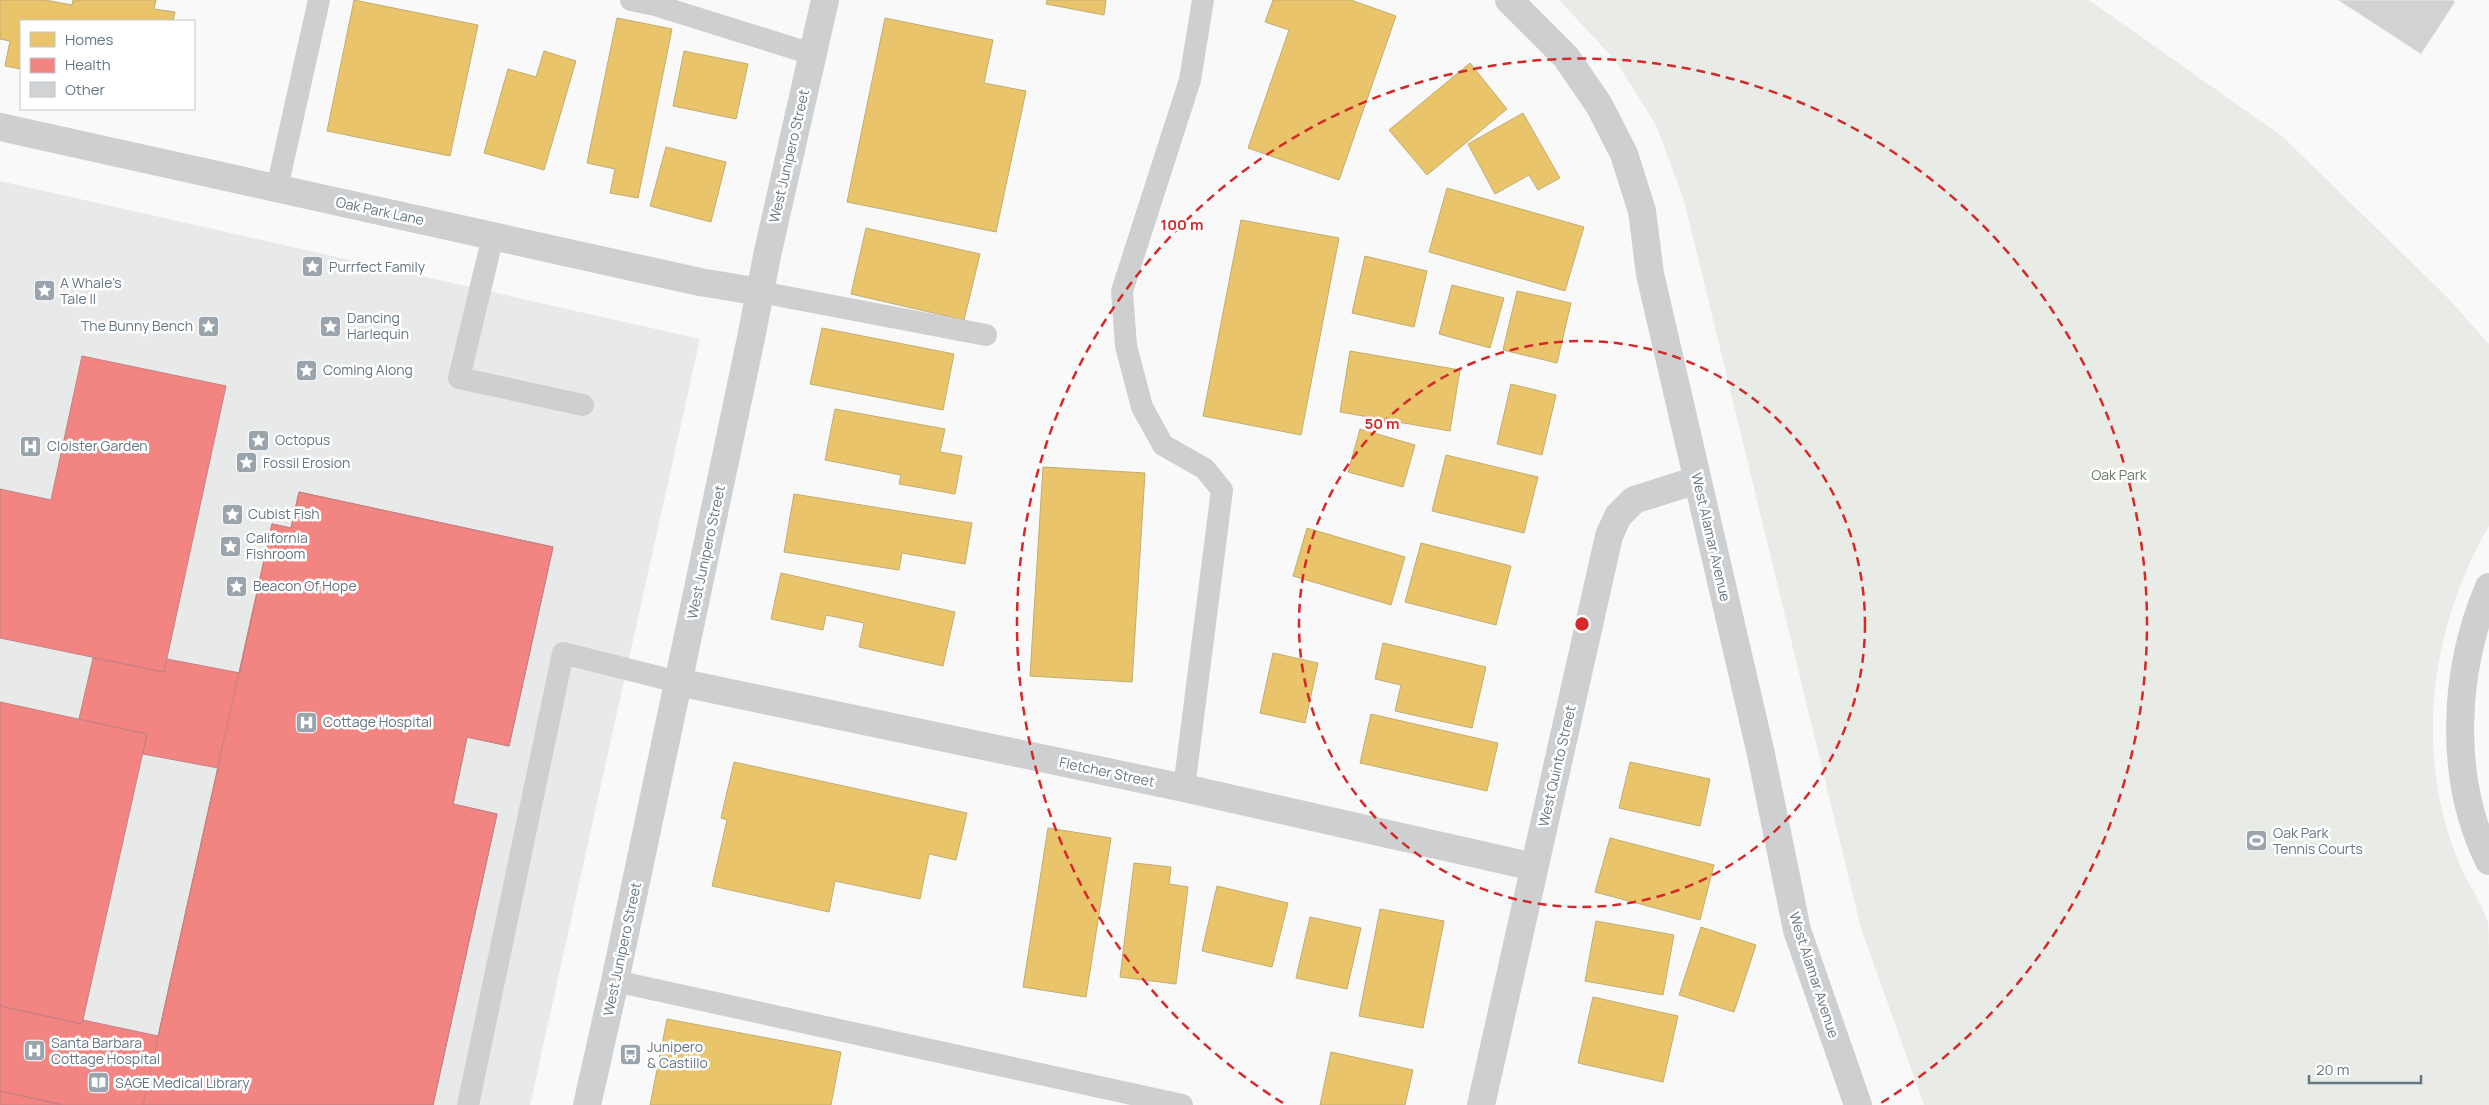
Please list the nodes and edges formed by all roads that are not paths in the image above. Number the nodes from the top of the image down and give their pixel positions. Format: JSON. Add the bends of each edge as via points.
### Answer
{"nodes":[{"id":1,"x":319,"y":0,"type":"edge"},
{"id":2,"x":631,"y":0,"type":"edge"},
{"id":3,"x":825,"y":0,"type":"edge"},
{"id":4,"x":1203,"y":0,"type":"edge"},
{"id":5,"x":1509,"y":0,"type":"edge"},
{"id":6,"x":812,"y":54,"type":"junction"},
{"id":7,"x":0,"y":127,"type":"edge"},
{"id":8,"x":277,"y":188,"type":"junction"},
{"id":9,"x":494,"y":236,"type":"junction"},
{"id":10,"x":760,"y":292,"type":"junction"},
{"id":11,"x":986,"y":335,"type":"dead end"},
{"id":12,"x":583,"y":404,"type":"dead end"},
{"id":13,"x":1697,"y":480,"type":"junction"},
{"id":14,"x":2489,"y":587,"type":"edge"},
{"id":15,"x":678,"y":682,"type":"junction"},
{"id":16,"x":1184,"y":788,"type":"junction"},
{"id":17,"x":2489,"y":861,"type":"edge"},
{"id":18,"x":1534,"y":867,"type":"junction"},
{"id":19,"x":616,"y":981,"type":"junction"},
{"id":20,"x":468,"y":1105,"type":"edge"},
{"id":21,"x":587,"y":1105,"type":"edge"},
{"id":22,"x":1182,"y":1105,"type":"edge"},
{"id":23,"x":1481,"y":1105,"type":"edge"},
{"id":24,"x":1858,"y":1105,"type":"edge"}],
"edges":[{"from":1,"to":8,"type":"lane"},
{"from":2,"to":6,"type":"lane"},
{"from":3,"to":6,"type":"street","name":"West Junipero Street"},
{"from":4,"to":16,"type":"lane","via":[[1190,80],[1122,291],[1126,346],[1142,407],[1163,445],[1205,469],[1222,490]]},
{"from":5,"to":13,"type":"street","name":"West Alamar Avenue","via":[[1566,57],[1599,105],[1624,154],[1642,211],[1650,274]]},
{"from":6,"to":10,"type":"street","name":"West Junipero Street"},
{"from":7,"to":8,"type":"street","name":"Oak Park Lane"},
{"from":8,"to":9,"type":"street","name":"Oak Park Lane"},
{"from":9,"to":10,"type":"street","name":"Oak Park Lane","via":[[700,282]]},
{"from":9,"to":12,"type":"lane","via":[[459,378]]},
{"from":10,"to":11,"type":"lane"},
{"from":10,"to":15,"type":"street","name":"West Junipero Street"},
{"from":13,"to":18,"type":"street","name":"West Quinto Street","via":[[1634,500],[1618,516],[1610,536]]},
{"from":13,"to":24,"type":"street","name":"West Alamar Avenue","via":[[1761,754],[1797,930]]},
{"from":14,"to":17,"type":"street","via":[[2466,656],[2461,754],[2468,801]]},
{"from":15,"to":16,"type":"street","name":"Fletcher Street"},
{"from":15,"to":19,"type":"street","name":"West Junipero Street"},
{"from":15,"to":20,"type":"lane","via":[[563,653]]},
{"from":16,"to":18,"type":"street","name":"Fletcher Street"},
{"from":18,"to":23,"type":"street","name":"West Quinto Street"},
{"from":19,"to":21,"type":"street","name":"West Junipero Street"},
{"from":19,"to":22,"type":"lane"}]}
